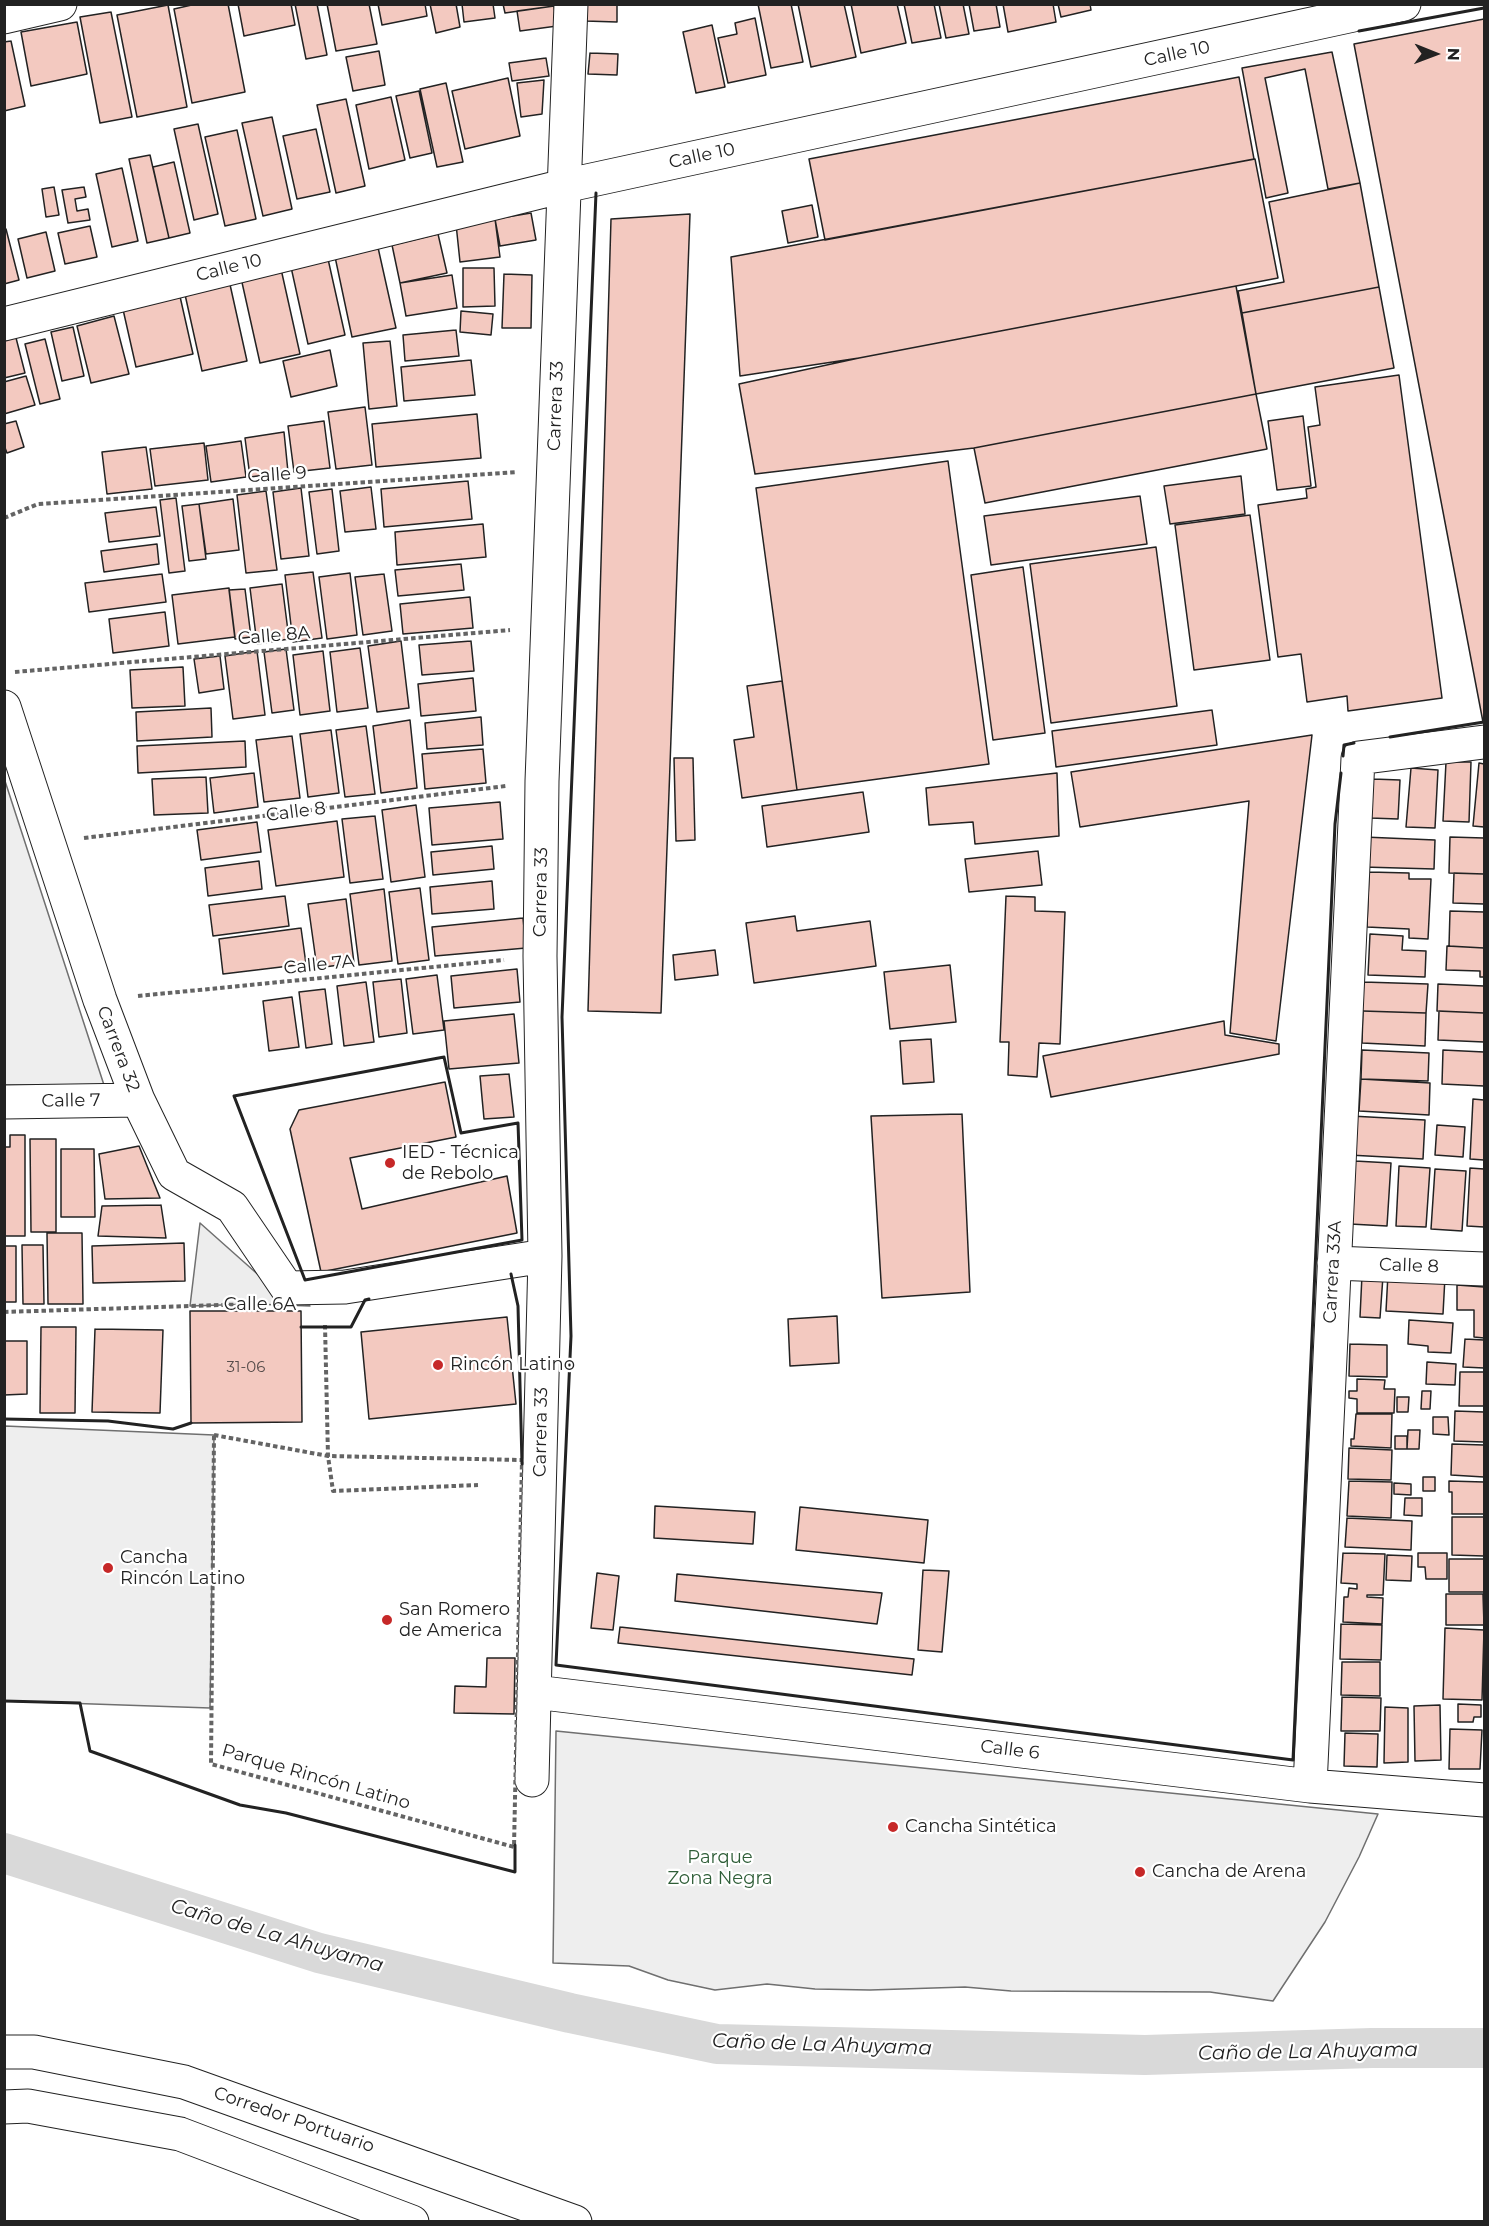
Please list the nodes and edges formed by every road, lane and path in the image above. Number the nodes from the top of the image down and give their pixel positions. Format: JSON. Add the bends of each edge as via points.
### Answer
{"nodes":[{"id":1,"x":60,"y":4,"type":"edge"},
{"id":2,"x":571,"y":4,"type":"edge"},
{"id":3,"x":1404,"y":4,"type":"edge"},
{"id":4,"x":1296,"y":16,"type":"edge"},
{"id":5,"x":4,"y":17,"type":"edge"},
{"id":6,"x":564,"y":186,"type":"junction"},
{"id":7,"x":4,"y":324,"type":"edge"},
{"id":8,"x":553,"y":470,"type":"junction"},
{"id":9,"x":4,"y":518,"type":"edge"},
{"id":10,"x":547,"y":627,"type":"junction"},
{"id":11,"x":4,"y":673,"type":"edge"},
{"id":12,"x":4,"y":707,"type":"edge"},
{"id":13,"x":1485,"y":742,"type":"edge"},
{"id":14,"x":542,"y":782,"type":"junction"},
{"id":15,"x":50,"y":842,"type":"junction"},
{"id":16,"x":540,"y":956,"type":"junction"},
{"id":17,"x":100,"y":1000,"type":"junction"},
{"id":18,"x":138,"y":1100,"type":"junction"},
{"id":19,"x":4,"y":1102,"type":"edge"},
{"id":20,"x":545,"y":1256,"type":"junction"},
{"id":21,"x":1334,"y":1263,"type":"junction"},
{"id":22,"x":1485,"y":1269,"type":"edge"},
{"id":23,"x":345,"y":1287,"type":"junction"},
{"id":24,"x":263,"y":1304,"type":"dead end"},
{"id":25,"x":4,"y":1312,"type":"edge"},
{"id":26,"x":328,"y":1456,"type":"junction"},
{"id":27,"x":478,"y":1485,"type":"dead end"},
{"id":28,"x":535,"y":1692,"type":"junction"},
{"id":29,"x":532,"y":1780,"type":"dead end"},
{"id":30,"x":1310,"y":1786,"type":"junction"},
{"id":31,"x":1485,"y":1800,"type":"edge"},
{"id":32,"x":4,"y":2052,"type":"edge"},
{"id":33,"x":4,"y":2106,"type":"edge"},
{"id":34,"x":412,"y":2222,"type":"edge"},
{"id":35,"x":575,"y":2222,"type":"edge"}],
"edges":[{"from":1,"to":5,"type":"street"},
{"from":2,"to":6,"type":"street","name":"Carrera 33"},
{"from":3,"to":4,"type":"street","name":"Calle 10"},
{"from":4,"to":6,"type":"street","name":"Calle 10"},
{"from":6,"to":7,"type":"street","name":"Calle 10"},
{"from":6,"to":8,"type":"street","name":"Carrera 33"},
{"from":8,"to":9,"type":"path","name":"Calle 9","via":[[38,504]]},
{"from":8,"to":10,"type":"street","name":"Carrera 33"},
{"from":10,"to":11,"type":"path","name":"Calle 8A"},
{"from":10,"to":14,"type":"street","name":"Carrera 33"},
{"from":12,"to":15,"type":"street","name":"Carrera 32"},
{"from":13,"to":21,"type":"street","name":"Carrera 33A","via":[[1358,758]]},
{"from":14,"to":15,"type":"path","name":"Calle 8"},
{"from":14,"to":16,"type":"street","name":"Carrera 33"},
{"from":15,"to":17,"type":"street","name":"Carrera 32"},
{"from":16,"to":17,"type":"path","name":"Calle 7A"},
{"from":16,"to":20,"type":"street","name":"Carrera 33"},
{"from":17,"to":18,"type":"street","name":"Carrera 32"},
{"from":18,"to":19,"type":"street","name":"Calle 7"},
{"from":18,"to":23,"type":"street","name":"Carrera 32","via":[[174,1174],[232,1207],[287,1288]]},
{"from":20,"to":23,"type":"street"},
{"from":20,"to":28,"type":"street","name":"Carrera 33"},
{"from":21,"to":22,"type":"street","name":"Calle 8"},
{"from":21,"to":30,"type":"street","name":"Carrera 33A"},
{"from":23,"to":26,"type":"path","via":[[324,1327]]},
{"from":24,"to":25,"type":"path","name":"Calle 6A"},
{"from":26,"to":26,"type":"path","name":"Parque Rincón Latino","via":[[522,1461],[514,1847],[211,1764],[214,1435]]},
{"from":26,"to":27,"type":"path","via":[[333,1491]]},
{"from":28,"to":29,"type":"street","name":"Carrera 33"},
{"from":28,"to":30,"type":"street","name":"Calle 6"},
{"from":30,"to":31,"type":"street","name":"Calle 6"},
{"from":32,"to":35,"type":"street","name":"Corredor Portuario","via":[[34,2052],[184,2082]]},
{"from":33,"to":34,"type":"street","via":[[28,2106],[180,2134]]}]}
